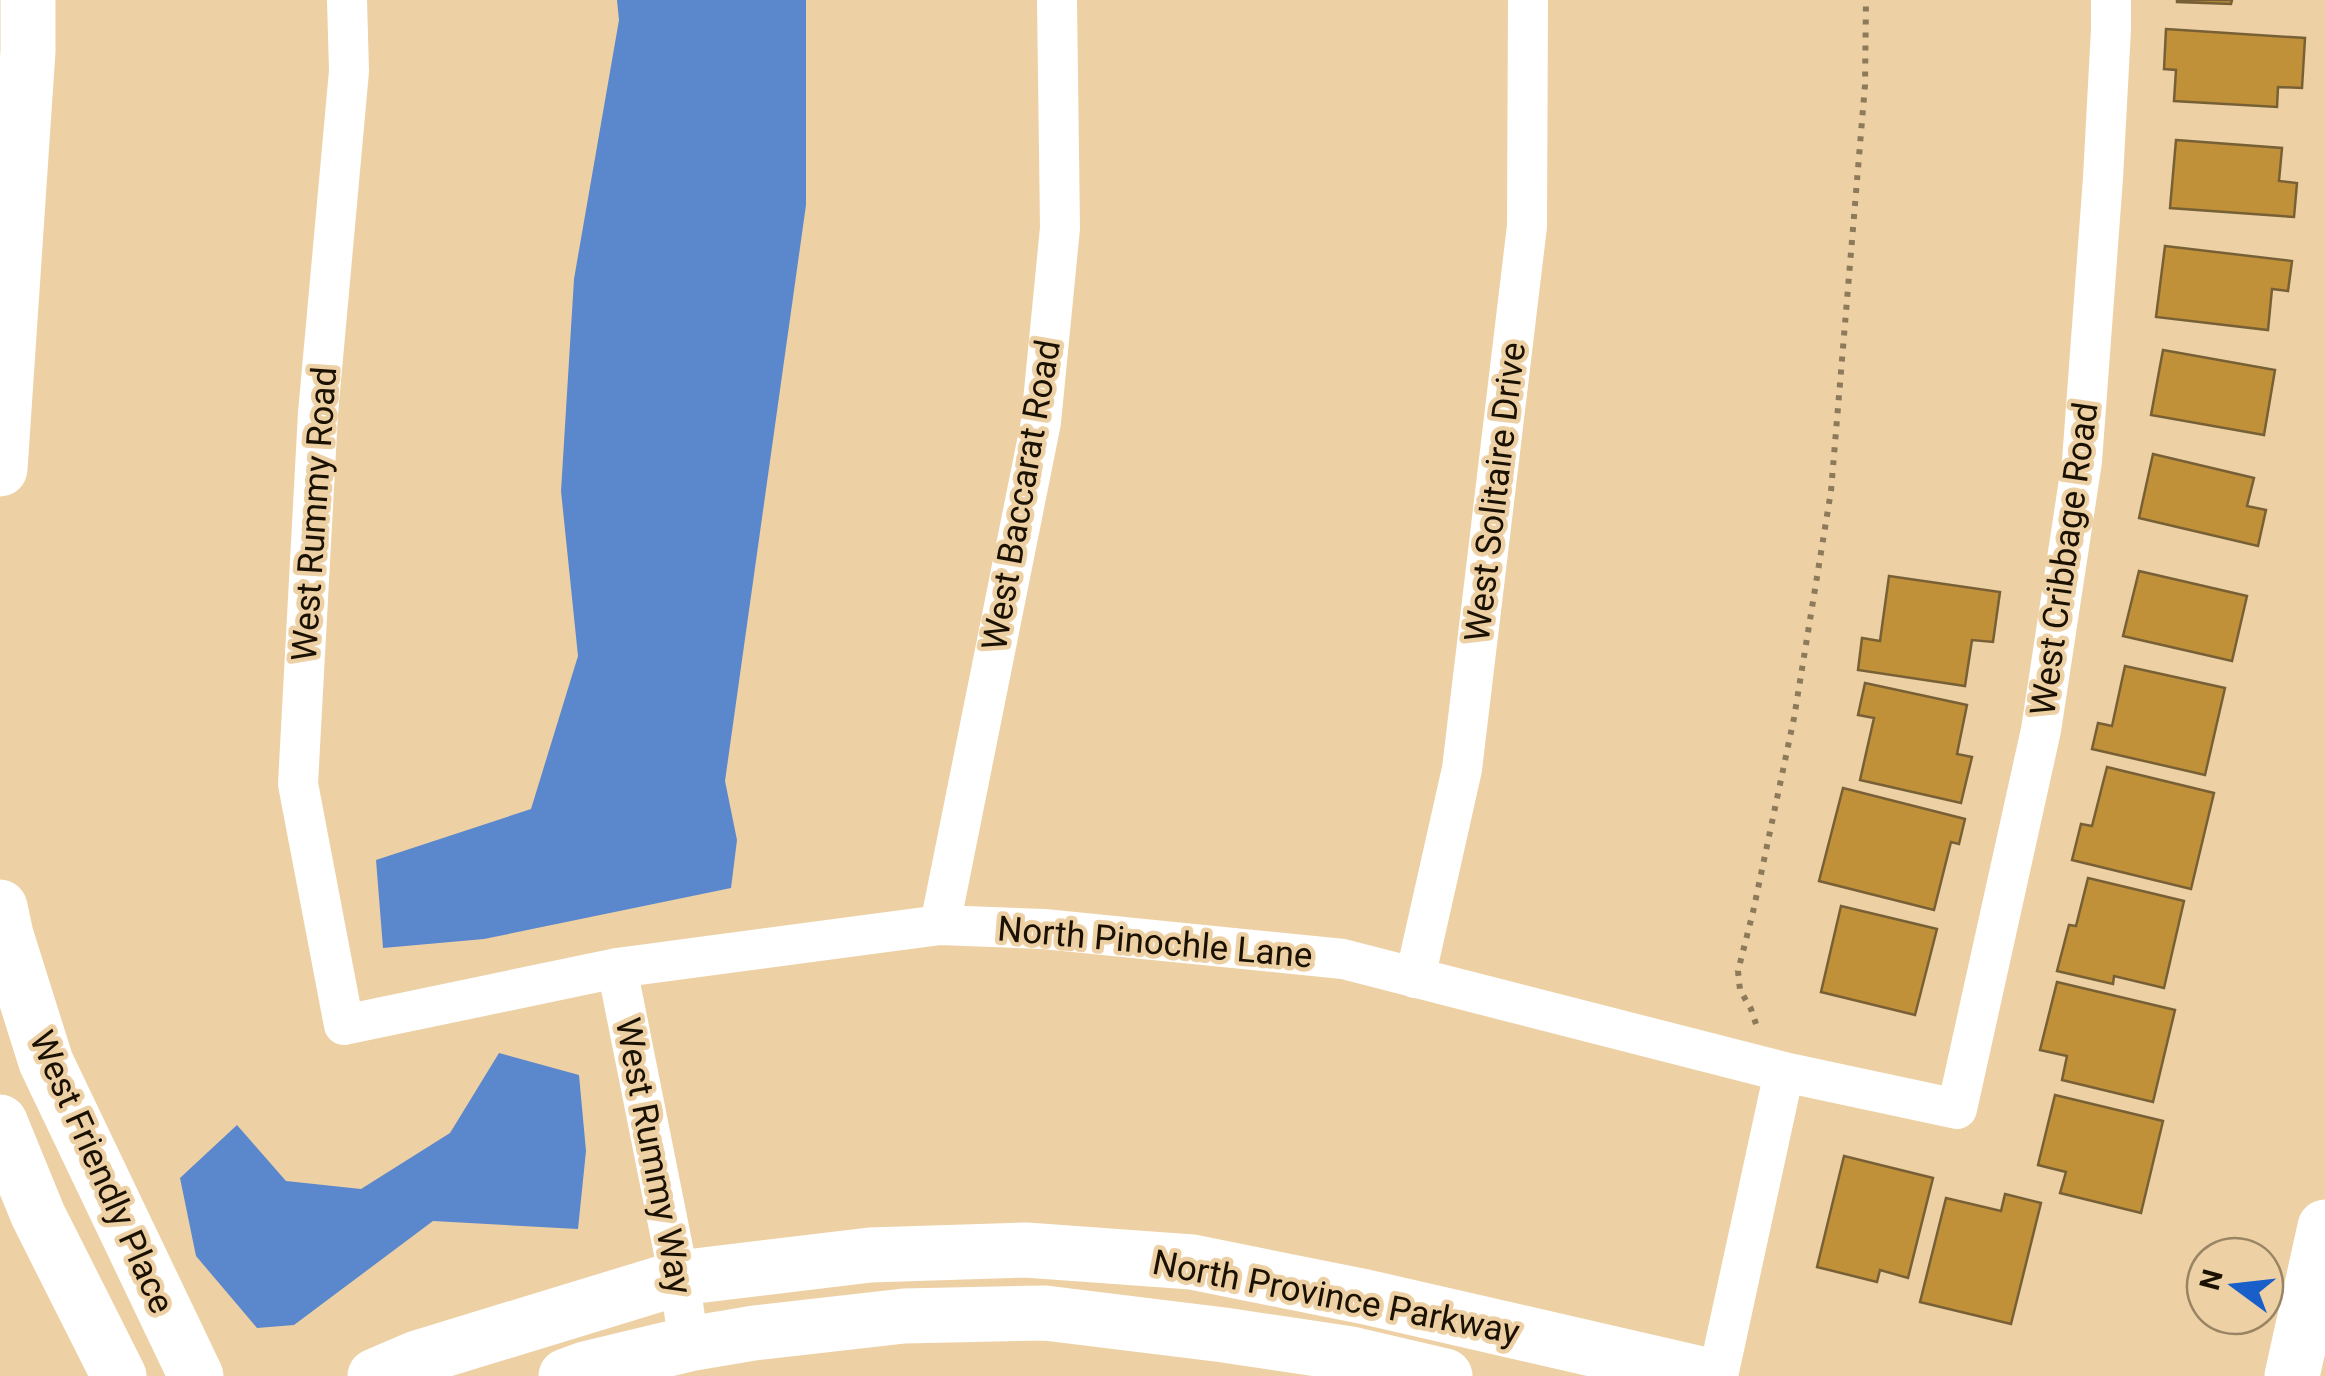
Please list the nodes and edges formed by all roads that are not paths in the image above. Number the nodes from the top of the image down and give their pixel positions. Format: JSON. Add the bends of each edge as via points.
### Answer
{"nodes":[{"id":1,"x":28,"y":0,"type":"edge"},
{"id":2,"x":347,"y":0,"type":"edge"},
{"id":3,"x":1058,"y":0,"type":"edge"},
{"id":4,"x":1528,"y":0,"type":"edge"},
{"id":5,"x":2111,"y":0,"type":"edge"},
{"id":6,"x":0,"y":469,"type":"edge"},
{"id":7,"x":0,"y":908,"type":"edge"},
{"id":8,"x":940,"y":925,"type":"junction"},
{"id":9,"x":617,"y":968,"type":"junction"},
{"id":10,"x":1414,"y":978,"type":"junction"},
{"id":11,"x":344,"y":1025,"type":"joint"},
{"id":12,"x":1767,"y":1068,"type":"junction"},
{"id":13,"x":1957,"y":1109,"type":"joint"},
{"id":14,"x":0,"y":1122,"type":"edge"},
{"id":15,"x":2325,"y":1227,"type":"edge"},
{"id":16,"x":679,"y":1278,"type":"junction"},
{"id":17,"x":1366,"y":1298,"type":"junction"},
{"id":18,"x":689,"y":1344,"type":"junction"},
{"id":19,"x":1348,"y":1365,"type":"edge"},
{"id":20,"x":120,"y":1376,"type":"edge"},
{"id":21,"x":196,"y":1376,"type":"edge"},
{"id":22,"x":375,"y":1376,"type":"edge"},
{"id":23,"x":566,"y":1376,"type":"edge"},
{"id":24,"x":1445,"y":1376,"type":"edge"},
{"id":25,"x":1710,"y":1376,"type":"edge"},
{"id":26,"x":1718,"y":1376,"type":"edge"},
{"id":27,"x":2292,"y":1376,"type":"edge"}],
"edges":[{"from":1,"to":6,"type":"street"},
{"from":2,"to":11,"type":"street","name":"West Rummy Road","via":[[348,71],[318,414],[298,784]]},
{"from":3,"to":8,"type":"street","name":"West Baccarat Road","via":[[1060,228],[1041,422]]},
{"from":4,"to":10,"type":"street","name":"West Solitaire Drive","via":[[1527,226],[1462,769]]},
{"from":5,"to":13,"type":"street","name":"West Cribbage Road","via":[[2082,461],[2041,730]]},
{"from":7,"to":21,"type":"street","name":"West Friendly Place","via":[[46,1062]]},
{"from":8,"to":9,"type":"street","name":"North Pinochle Lane"},
{"from":8,"to":10,"type":"street","name":"North Pinochle Lane","via":[[1044,928],[1343,959]]},
{"from":9,"to":11,"type":"street","name":"North Pinochle Lane"},
{"from":9,"to":16,"type":"street","name":"West Rummy Way"},
{"from":10,"to":12,"type":"street","name":"North Pinochle Lane"},
{"from":12,"to":13,"type":"street","name":"North Pinochle Lane"},
{"from":12,"to":26,"type":"street"},
{"from":14,"to":20,"type":"street","name":"West Friendly Place","via":[[38,1216]]},
{"from":15,"to":27,"type":"street"},
{"from":16,"to":17,"type":"street","name":"North Province Parkway","via":[[870,1255],[1026,1250],[1192,1262]]},
{"from":16,"to":18,"type":"street","name":"West Rummy Way"},
{"from":16,"to":22,"type":"street","name":"North Province Parkway"},
{"from":17,"to":19,"type":"street"},
{"from":17,"to":25,"type":"street","name":"North Province Parkway"},
{"from":18,"to":19,"type":"street","name":"North Province Parkway","via":[[904,1316],[1045,1313],[1224,1334]]},
{"from":18,"to":23,"type":"street","name":"North Province Parkway"},
{"from":19,"to":24,"type":"street","name":"North Province Parkway"}]}
